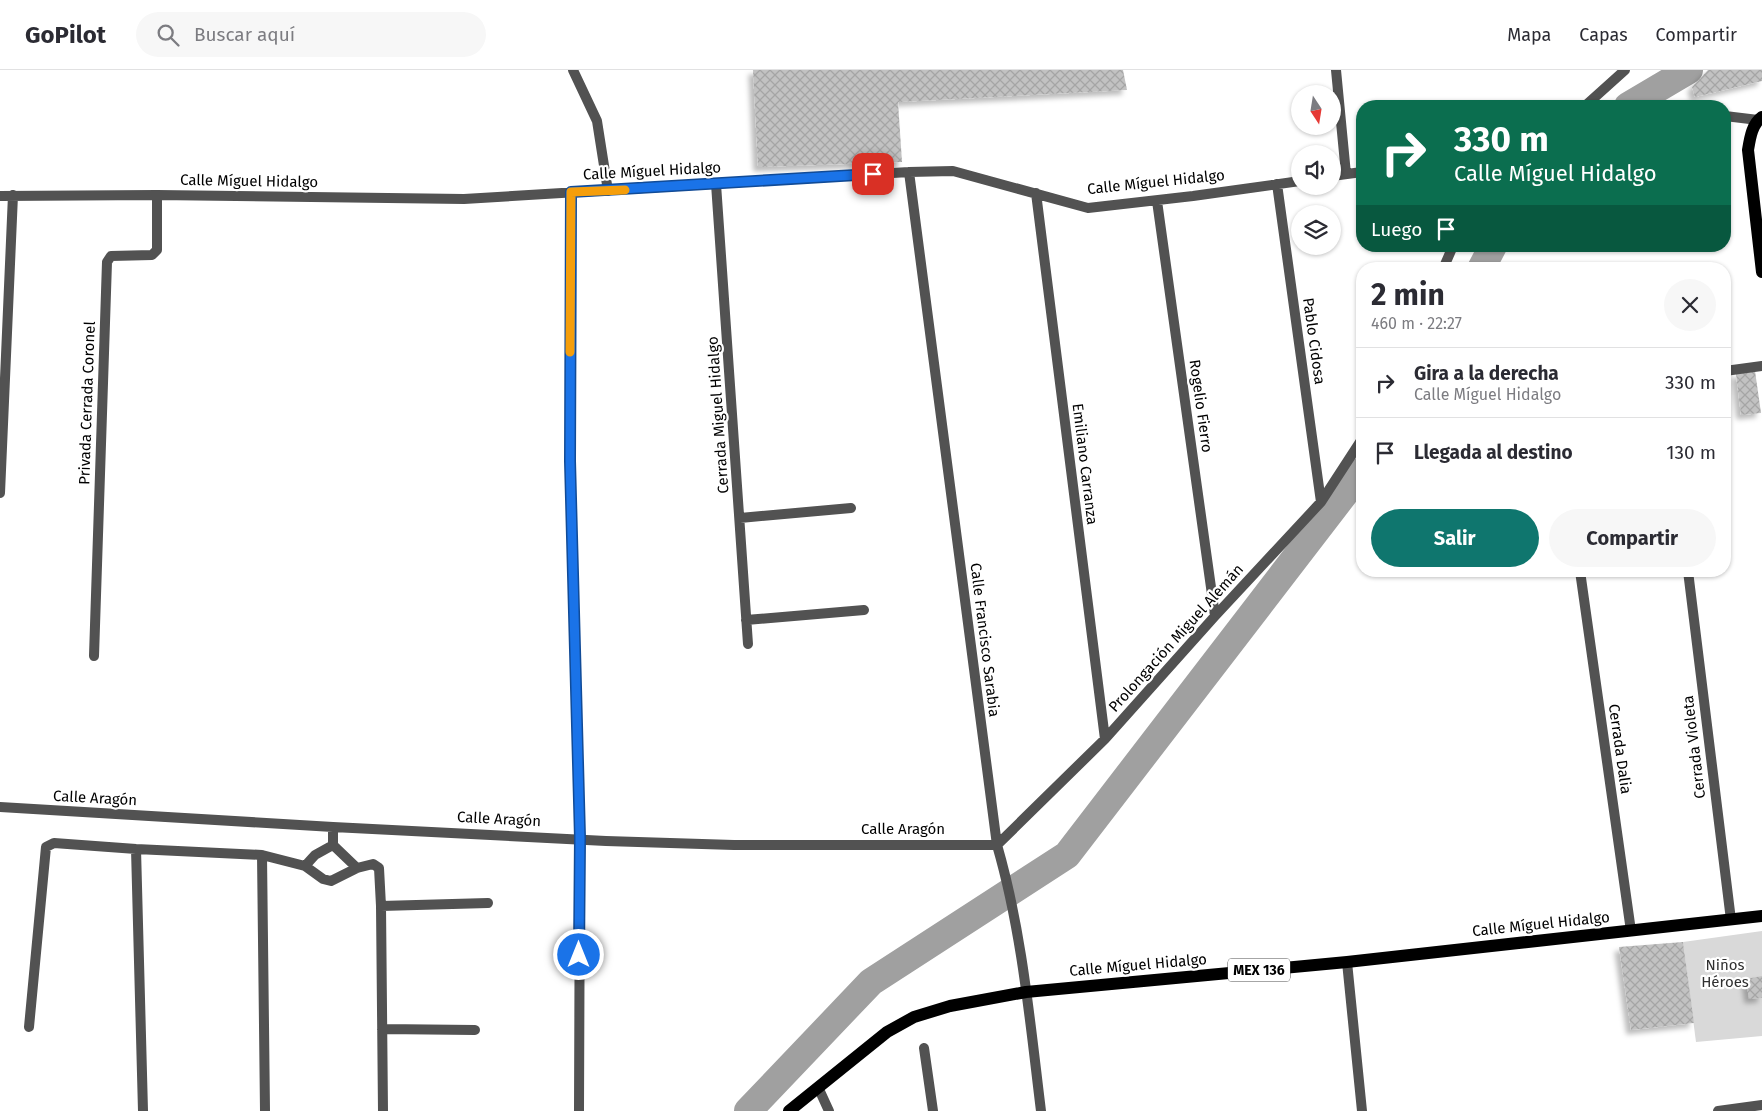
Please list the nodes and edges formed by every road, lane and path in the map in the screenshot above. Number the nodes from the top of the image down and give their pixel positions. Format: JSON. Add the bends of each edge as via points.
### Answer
{"nodes":[{"id":1,"x":573,"y":70,"type":"edge"},
{"id":2,"x":1336,"y":70,"type":"edge"},
{"id":3,"x":1625,"y":70,"type":"edge"},
{"id":4,"x":1592,"y":100,"type":"edge"},
{"id":5,"x":1731,"y":116,"type":"edge"},
{"id":6,"x":1760,"y":118,"type":"edge"},
{"id":7,"x":908,"y":172,"type":"junction"},
{"id":8,"x":1356,"y":173,"type":"edge"},
{"id":9,"x":1346,"y":174,"type":"junction"},
{"id":10,"x":1341,"y":175,"type":"edge"},
{"id":11,"x":1291,"y":182,"type":"edge"},
{"id":12,"x":716,"y":184,"type":"junction"},
{"id":13,"x":1277,"y":184,"type":"junction"},
{"id":14,"x":608,"y":191,"type":"junction"},
{"id":15,"x":571,"y":192,"type":"junction"},
{"id":16,"x":1036,"y":193,"type":"junction"},
{"id":17,"x":157,"y":195,"type":"junction"},
{"id":18,"x":0,"y":196,"type":"edge"},
{"id":19,"x":13,"y":196,"type":"junction"},
{"id":20,"x":1157,"y":200,"type":"junction"},
{"id":21,"x":1762,"y":272,"type":"edge"},
{"id":22,"x":1762,"y":366,"type":"edge"},
{"id":23,"x":1731,"y":370,"type":"edge"},
{"id":24,"x":1356,"y":448,"type":"edge"},
{"id":25,"x":0,"y":493,"type":"edge"},
{"id":26,"x":1320,"y":502,"type":"junction"},
{"id":27,"x":851,"y":508,"type":"dead end"},
{"id":28,"x":740,"y":518,"type":"junction"},
{"id":29,"x":1581,"y":577,"type":"edge"},
{"id":30,"x":1689,"y":577,"type":"edge"},
{"id":31,"x":864,"y":610,"type":"dead end"},
{"id":32,"x":1215,"y":616,"type":"junction"},
{"id":33,"x":746,"y":620,"type":"junction"},
{"id":34,"x":748,"y":644,"type":"dead end"},
{"id":35,"x":94,"y":656,"type":"dead end"},
{"id":36,"x":1105,"y":739,"type":"junction"},
{"id":37,"x":0,"y":807,"type":"edge"},
{"id":38,"x":333,"y":827,"type":"junction"},
{"id":39,"x":580,"y":838,"type":"junction"},
{"id":40,"x":332,"y":844,"type":"junction"},
{"id":41,"x":997,"y":844,"type":"junction"},
{"id":42,"x":136,"y":849,"type":"junction"},
{"id":43,"x":262,"y":855,"type":"junction"},
{"id":44,"x":304,"y":866,"type":"junction"},
{"id":45,"x":357,"y":868,"type":"junction"},
{"id":46,"x":488,"y":903,"type":"dead end"},
{"id":47,"x":381,"y":906,"type":"junction"},
{"id":48,"x":1762,"y":916,"type":"edge"},
{"id":49,"x":1731,"y":920,"type":"junction"},
{"id":50,"x":1631,"y":931,"type":"junction"},
{"id":51,"x":1347,"y":962,"type":"junction"},
{"id":52,"x":1026,"y":992,"type":"junction"},
{"id":53,"x":29,"y":1027,"type":"dead end"},
{"id":54,"x":382,"y":1029,"type":"junction"},
{"id":55,"x":475,"y":1030,"type":"dead end"},
{"id":56,"x":924,"y":1048,"type":"dead end"},
{"id":57,"x":818,"y":1087,"type":"junction"},
{"id":58,"x":1762,"y":1105,"type":"edge"},
{"id":59,"x":142,"y":1111,"type":"edge"},
{"id":60,"x":265,"y":1111,"type":"edge"},
{"id":61,"x":384,"y":1111,"type":"edge"},
{"id":62,"x":579,"y":1111,"type":"edge"},
{"id":63,"x":789,"y":1111,"type":"edge"},
{"id":64,"x":830,"y":1111,"type":"edge"},
{"id":65,"x":933,"y":1111,"type":"edge"},
{"id":66,"x":1042,"y":1111,"type":"edge"},
{"id":67,"x":1362,"y":1111,"type":"edge"},
{"id":68,"x":1718,"y":1111,"type":"edge"}],
"edges":[{"from":1,"to":14,"type":"street","via":[[597,121]]},
{"from":2,"to":9,"type":"street"},
{"from":3,"to":4,"type":"street"},
{"from":5,"to":6,"type":"street"},
{"from":6,"to":21,"type":"main road","via":[[1750,134],[1748,150]]},
{"from":7,"to":12,"type":"street","name":"Calle Míguel Hidalgo"},
{"from":7,"to":16,"type":"street","name":"Calle Míguel Hidalgo","via":[[953,171]]},
{"from":7,"to":41,"type":"street","name":"Calle Francisco Sarabia"},
{"from":8,"to":9,"type":"street"},
{"from":9,"to":10,"type":"street"},
{"from":11,"to":13,"type":"street","name":"Calle Míguel Hidalgo"},
{"from":12,"to":14,"type":"street","name":"Calle Míguel Hidalgo"},
{"from":12,"to":28,"type":"street","name":"Cerrada Miguel Hidalgo"},
{"from":13,"to":20,"type":"street","name":"Calle Míguel Hidalgo"},
{"from":13,"to":26,"type":"street","name":"Pablo Cidosa"},
{"from":14,"to":15,"type":"street","name":"Calle Míguel Hidalgo"},
{"from":15,"to":17,"type":"street","name":"Calle Míguel Hidalgo","via":[[464,199]]},
{"from":15,"to":39,"type":"street","via":[[570,461]]},
{"from":16,"to":20,"type":"street","name":"Calle Míguel Hidalgo","via":[[1088,208]]},
{"from":16,"to":36,"type":"street","name":"Emiliano Carranza"},
{"from":17,"to":19,"type":"street","name":"Calle Míguel Hidalgo"},
{"from":17,"to":35,"type":"street","name":"Privada Cerrada Coronel","via":[[157,250],[152,256],[111,256],[107,262]]},
{"from":18,"to":19,"type":"street","name":"Calle Míguel Hidalgo"},
{"from":19,"to":25,"type":"street"},
{"from":20,"to":32,"type":"street","name":"Rogelio Fierro"},
{"from":22,"to":23,"type":"street"},
{"from":24,"to":26,"type":"street","name":"Prolongación Miguel Alemán"},
{"from":26,"to":32,"type":"street","name":"Prolongación Miguel Alemán"},
{"from":27,"to":28,"type":"street"},
{"from":28,"to":33,"type":"street","name":"Cerrada Miguel Hidalgo"},
{"from":29,"to":50,"type":"street","name":"Cerrada Dalia"},
{"from":30,"to":49,"type":"street","name":"Cerrada Violeta"},
{"from":31,"to":33,"type":"street"},
{"from":32,"to":36,"type":"street","name":"Prolongación Miguel Alemán"},
{"from":33,"to":34,"type":"street","name":"Cerrada Miguel Hidalgo"},
{"from":36,"to":41,"type":"street","name":"Prolongación Miguel Alemán"},
{"from":37,"to":38,"type":"street","name":"Calle Aragón"},
{"from":38,"to":39,"type":"street","name":"Calle Aragón"},
{"from":38,"to":40,"type":"street"},
{"from":39,"to":41,"type":"street","name":"Calle Aragón","via":[[734,845]]},
{"from":39,"to":62,"type":"street"},
{"from":40,"to":44,"type":"street"},
{"from":40,"to":45,"type":"street"},
{"from":41,"to":52,"type":"street","name":"Calle Francisco Sarabia","via":[[1012,907]]},
{"from":42,"to":43,"type":"street"},
{"from":42,"to":53,"type":"street","via":[[54,843],[46,847]]},
{"from":42,"to":59,"type":"street"},
{"from":43,"to":44,"type":"street"},
{"from":43,"to":60,"type":"street"},
{"from":44,"to":45,"type":"street","via":[[331,881]]},
{"from":45,"to":47,"type":"street","via":[[373,864],[379,868]]},
{"from":46,"to":47,"type":"street"},
{"from":47,"to":54,"type":"street"},
{"from":48,"to":49,"type":"main road","name":"Calle Míguel Hidalgo","number":"MEX 136"},
{"from":49,"to":50,"type":"main road","name":"Calle Míguel Hidalgo","number":"MEX 136"},
{"from":50,"to":51,"type":"main road","name":"Calle Míguel Hidalgo","number":"MEX 136"},
{"from":51,"to":52,"type":"main road","name":"Calle Míguel Hidalgo","number":"MEX 136"},
{"from":51,"to":67,"type":"street"},
{"from":52,"to":57,"type":"main road","name":"Calle Míguel Hidalgo","number":"MEX 136","via":[[950,1006],[914,1017],[887,1032]]},
{"from":52,"to":66,"type":"street","name":"Calle Francisco Sarabia"},
{"from":54,"to":55,"type":"street"},
{"from":54,"to":61,"type":"street"},
{"from":56,"to":65,"type":"street"},
{"from":57,"to":63,"type":"main road","name":"Calle Míguel Hidalgo","number":"MEX 136"},
{"from":57,"to":64,"type":"street"},
{"from":58,"to":68,"type":"street"}]}
